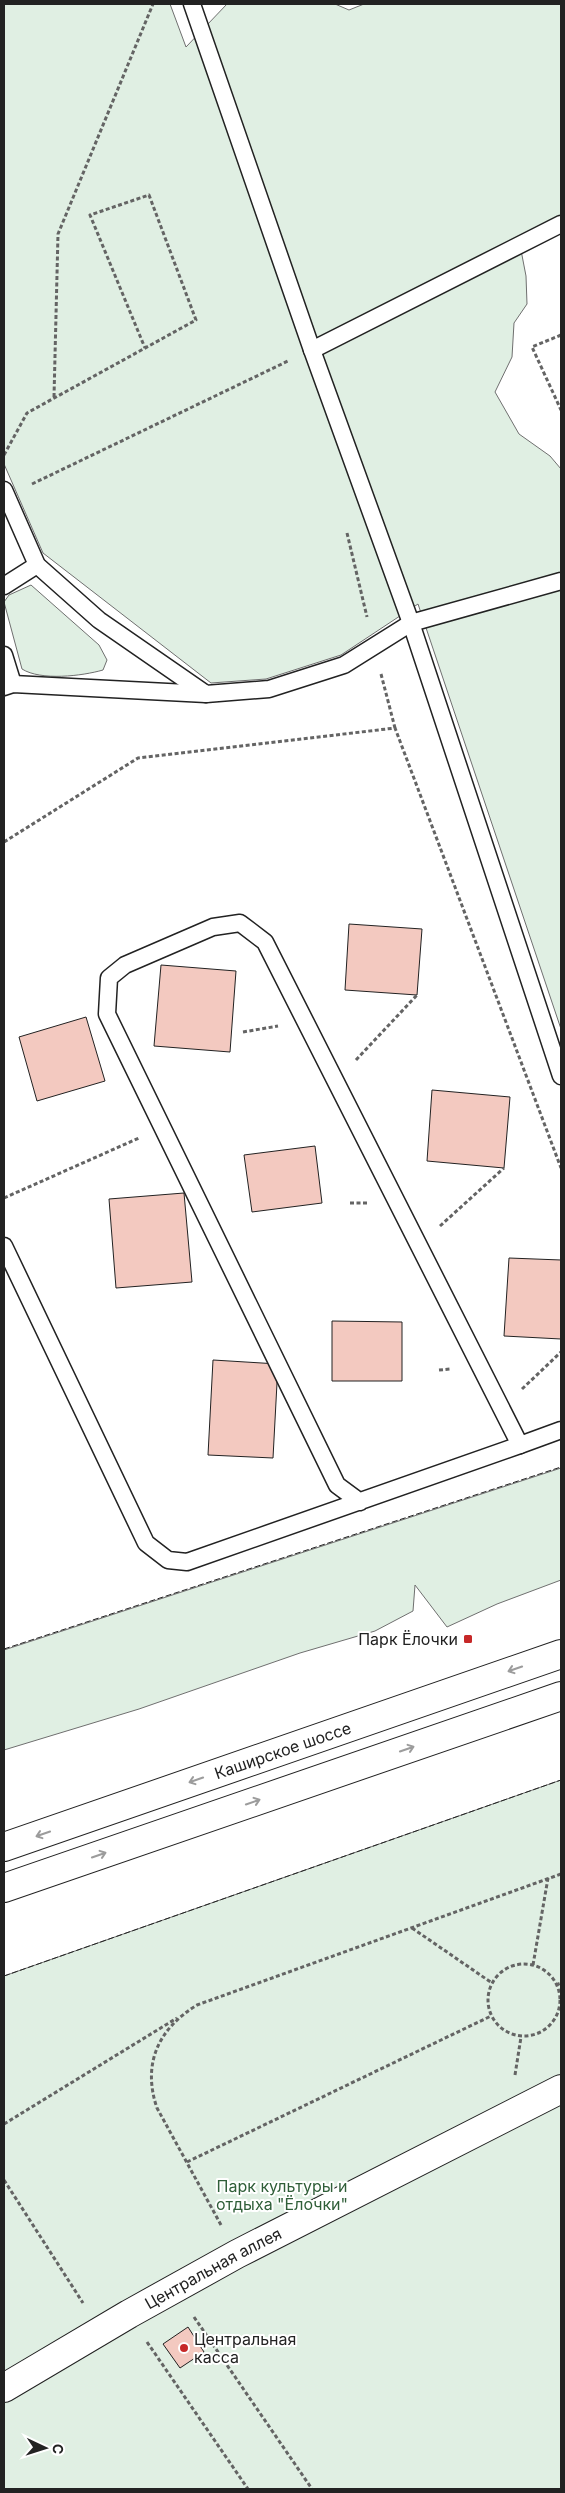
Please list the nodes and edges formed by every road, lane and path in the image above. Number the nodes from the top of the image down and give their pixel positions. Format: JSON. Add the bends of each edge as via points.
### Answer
{"nodes":[{"id":1,"x":153,"y":4,"type":"edge"},
{"id":2,"x":192,"y":4,"type":"edge"},
{"id":3,"x":561,"y":224,"type":"edge"},
{"id":4,"x":561,"y":335,"type":"edge"},
{"id":5,"x":145,"y":348,"type":"junction"},
{"id":6,"x":312,"y":350,"type":"junction"},
{"id":7,"x":54,"y":398,"type":"junction"},
{"id":8,"x":561,"y":410,"type":"edge"},
{"id":9,"x":4,"y":455,"type":"edge"},
{"id":10,"x":5,"y":493,"type":"edge"},
{"id":11,"x":346,"y":529,"type":"dead end"},
{"id":12,"x":37,"y":565,"type":"junction"},
{"id":13,"x":561,"y":581,"type":"edge"},
{"id":14,"x":4,"y":586,"type":"edge"},
{"id":15,"x":411,"y":623,"type":"junction"},
{"id":16,"x":374,"y":646,"type":"junction"},
{"id":17,"x":4,"y":655,"type":"edge"},
{"id":18,"x":9,"y":686,"type":"edge"},
{"id":19,"x":206,"y":694,"type":"junction"},
{"id":20,"x":395,"y":728,"type":"junction"},
{"id":21,"x":4,"y":842,"type":"edge"},
{"id":22,"x":417,"y":996,"type":"dead end"},
{"id":23,"x":561,"y":1076,"type":"edge"},
{"id":24,"x":336,"y":1081,"type":"junction"},
{"id":25,"x":162,"y":1128,"type":"junction"},
{"id":26,"x":504,"y":1168,"type":"dead end"},
{"id":27,"x":561,"y":1168,"type":"edge"},
{"id":28,"x":4,"y":1198,"type":"edge"},
{"id":29,"x":419,"y":1245,"type":"junction"},
{"id":30,"x":4,"y":1246,"type":"edge"},
{"id":31,"x":561,"y":1352,"type":"edge"},
{"id":32,"x":502,"y":1409,"type":"junction"},
{"id":33,"x":561,"y":1430,"type":"edge"},
{"id":34,"x":520,"y":1445,"type":"junction"},
{"id":35,"x":360,"y":1502,"type":"junction"},
{"id":36,"x":561,"y":1654,"type":"edge"},
{"id":37,"x":561,"y":1696,"type":"edge"},
{"id":38,"x":4,"y":1847,"type":"edge"},
{"id":39,"x":561,"y":1874,"type":"edge"},
{"id":40,"x":548,"y":1878,"type":"junction"},
{"id":41,"x":4,"y":1888,"type":"edge"},
{"id":42,"x":412,"y":1928,"type":"junction"},
{"id":43,"x":533,"y":1965,"type":"junction"},
{"id":44,"x":492,"y":1983,"type":"junction"},
{"id":45,"x":561,"y":1983,"type":"edge"},
{"id":46,"x":556,"y":1985,"type":"junction"},
{"id":47,"x":560,"y":2012,"type":"edge"},
{"id":48,"x":184,"y":2013,"type":"junction"},
{"id":49,"x":491,"y":2016,"type":"junction"},
{"id":50,"x":561,"y":2089,"type":"edge"},
{"id":51,"x":4,"y":2124,"type":"edge"},
{"id":52,"x":187,"y":2162,"type":"junction"},
{"id":53,"x":4,"y":2180,"type":"edge"},
{"id":54,"x":237,"y":2254,"type":"junction"},
{"id":55,"x":174,"y":2288,"type":"junction"},
{"id":56,"x":128,"y":2314,"type":"junction"},
{"id":57,"x":101,"y":2331,"type":"junction"},
{"id":58,"x":4,"y":2388,"type":"edge"},
{"id":59,"x":248,"y":2489,"type":"edge"},
{"id":60,"x":312,"y":2489,"type":"edge"}],
"edges":[{"from":1,"to":7,"type":"path","via":[[58,234]]},
{"from":2,"to":6,"type":"lane"},
{"from":3,"to":6,"type":"lane"},
{"from":4,"to":8,"type":"path","via":[[532,347]]},
{"from":5,"to":5,"type":"path","via":[[196,320],[149,195],[90,215]]},
{"from":5,"to":7,"type":"path"},
{"from":6,"to":10,"type":"path"},
{"from":6,"to":15,"type":"lane"},
{"from":7,"to":9,"type":"path","via":[[27,413]]},
{"from":10,"to":12,"type":"lane"},
{"from":11,"to":16,"type":"path"},
{"from":12,"to":14,"type":"lane"},
{"from":12,"to":19,"type":"lane","via":[[99,620]]},
{"from":13,"to":15,"type":"lane"},
{"from":15,"to":16,"type":"lane"},
{"from":15,"to":23,"type":"lane"},
{"from":16,"to":19,"type":"lane","via":[[344,665],[269,689]]},
{"from":16,"to":20,"type":"path"},
{"from":17,"to":18,"type":"lane"},
{"from":18,"to":19,"type":"lane"},
{"from":20,"to":21,"type":"path","via":[[138,758]]},
{"from":20,"to":27,"type":"path"},
{"from":22,"to":24,"type":"path"},
{"from":24,"to":25,"type":"lane","via":[[266,942],[240,923],[213,927],[125,965],[109,978],[107,1014]]},
{"from":24,"to":29,"type":"lane"},
{"from":25,"to":28,"type":"path"},
{"from":25,"to":35,"type":"lane","via":[[337,1485]]},
{"from":26,"to":29,"type":"path"},
{"from":29,"to":32,"type":"lane"},
{"from":30,"to":35,"type":"lane","via":[[146,1543],[168,1560],[187,1562]]},
{"from":31,"to":32,"type":"path"},
{"from":32,"to":34,"type":"lane"},
{"from":33,"to":34,"type":"lane"},
{"from":34,"to":35,"type":"lane"},
{"from":36,"to":38,"type":"main road","name":"Каширское шоссе","one_way":true},
{"from":41,"to":37,"type":"main road","one_way":true},
{"from":39,"to":40,"type":"path"},
{"from":40,"to":42,"type":"path"},
{"from":40,"to":43,"type":"path"},
{"from":42,"to":44,"type":"path"},
{"from":42,"to":48,"type":"path","via":[[197,2005]]},
{"from":43,"to":44,"type":"path","via":[[509,1967]]},
{"from":43,"to":46,"type":"path","via":[[543,1969]]},
{"from":44,"to":49,"type":"path","via":[[488,1994]]},
{"from":45,"to":46,"type":"path"},
{"from":46,"to":47,"type":"path"},
{"from":47,"to":49,"type":"path","via":[[544,2031],[527,2036],[509,2034]]},
{"from":48,"to":51,"type":"path"},
{"from":48,"to":52,"type":"path","via":[[173,2023],[156,2050],[150,2079],[157,2108]]},
{"from":49,"to":52,"type":"path"},
{"from":50,"to":54,"type":"main road","name":"Центральная аллея"},
{"from":52,"to":54,"type":"path"},
{"from":53,"to":57,"type":"path"},
{"from":54,"to":55,"type":"main road","name":"Центральная аллея"},
{"from":55,"to":56,"type":"main road","name":"Центральная аллея"},
{"from":55,"to":60,"type":"path"},
{"from":56,"to":57,"type":"main road","name":"Центральная аллея"},
{"from":56,"to":59,"type":"path"},
{"from":57,"to":58,"type":"main road","name":"Центральная аллея"}]}
